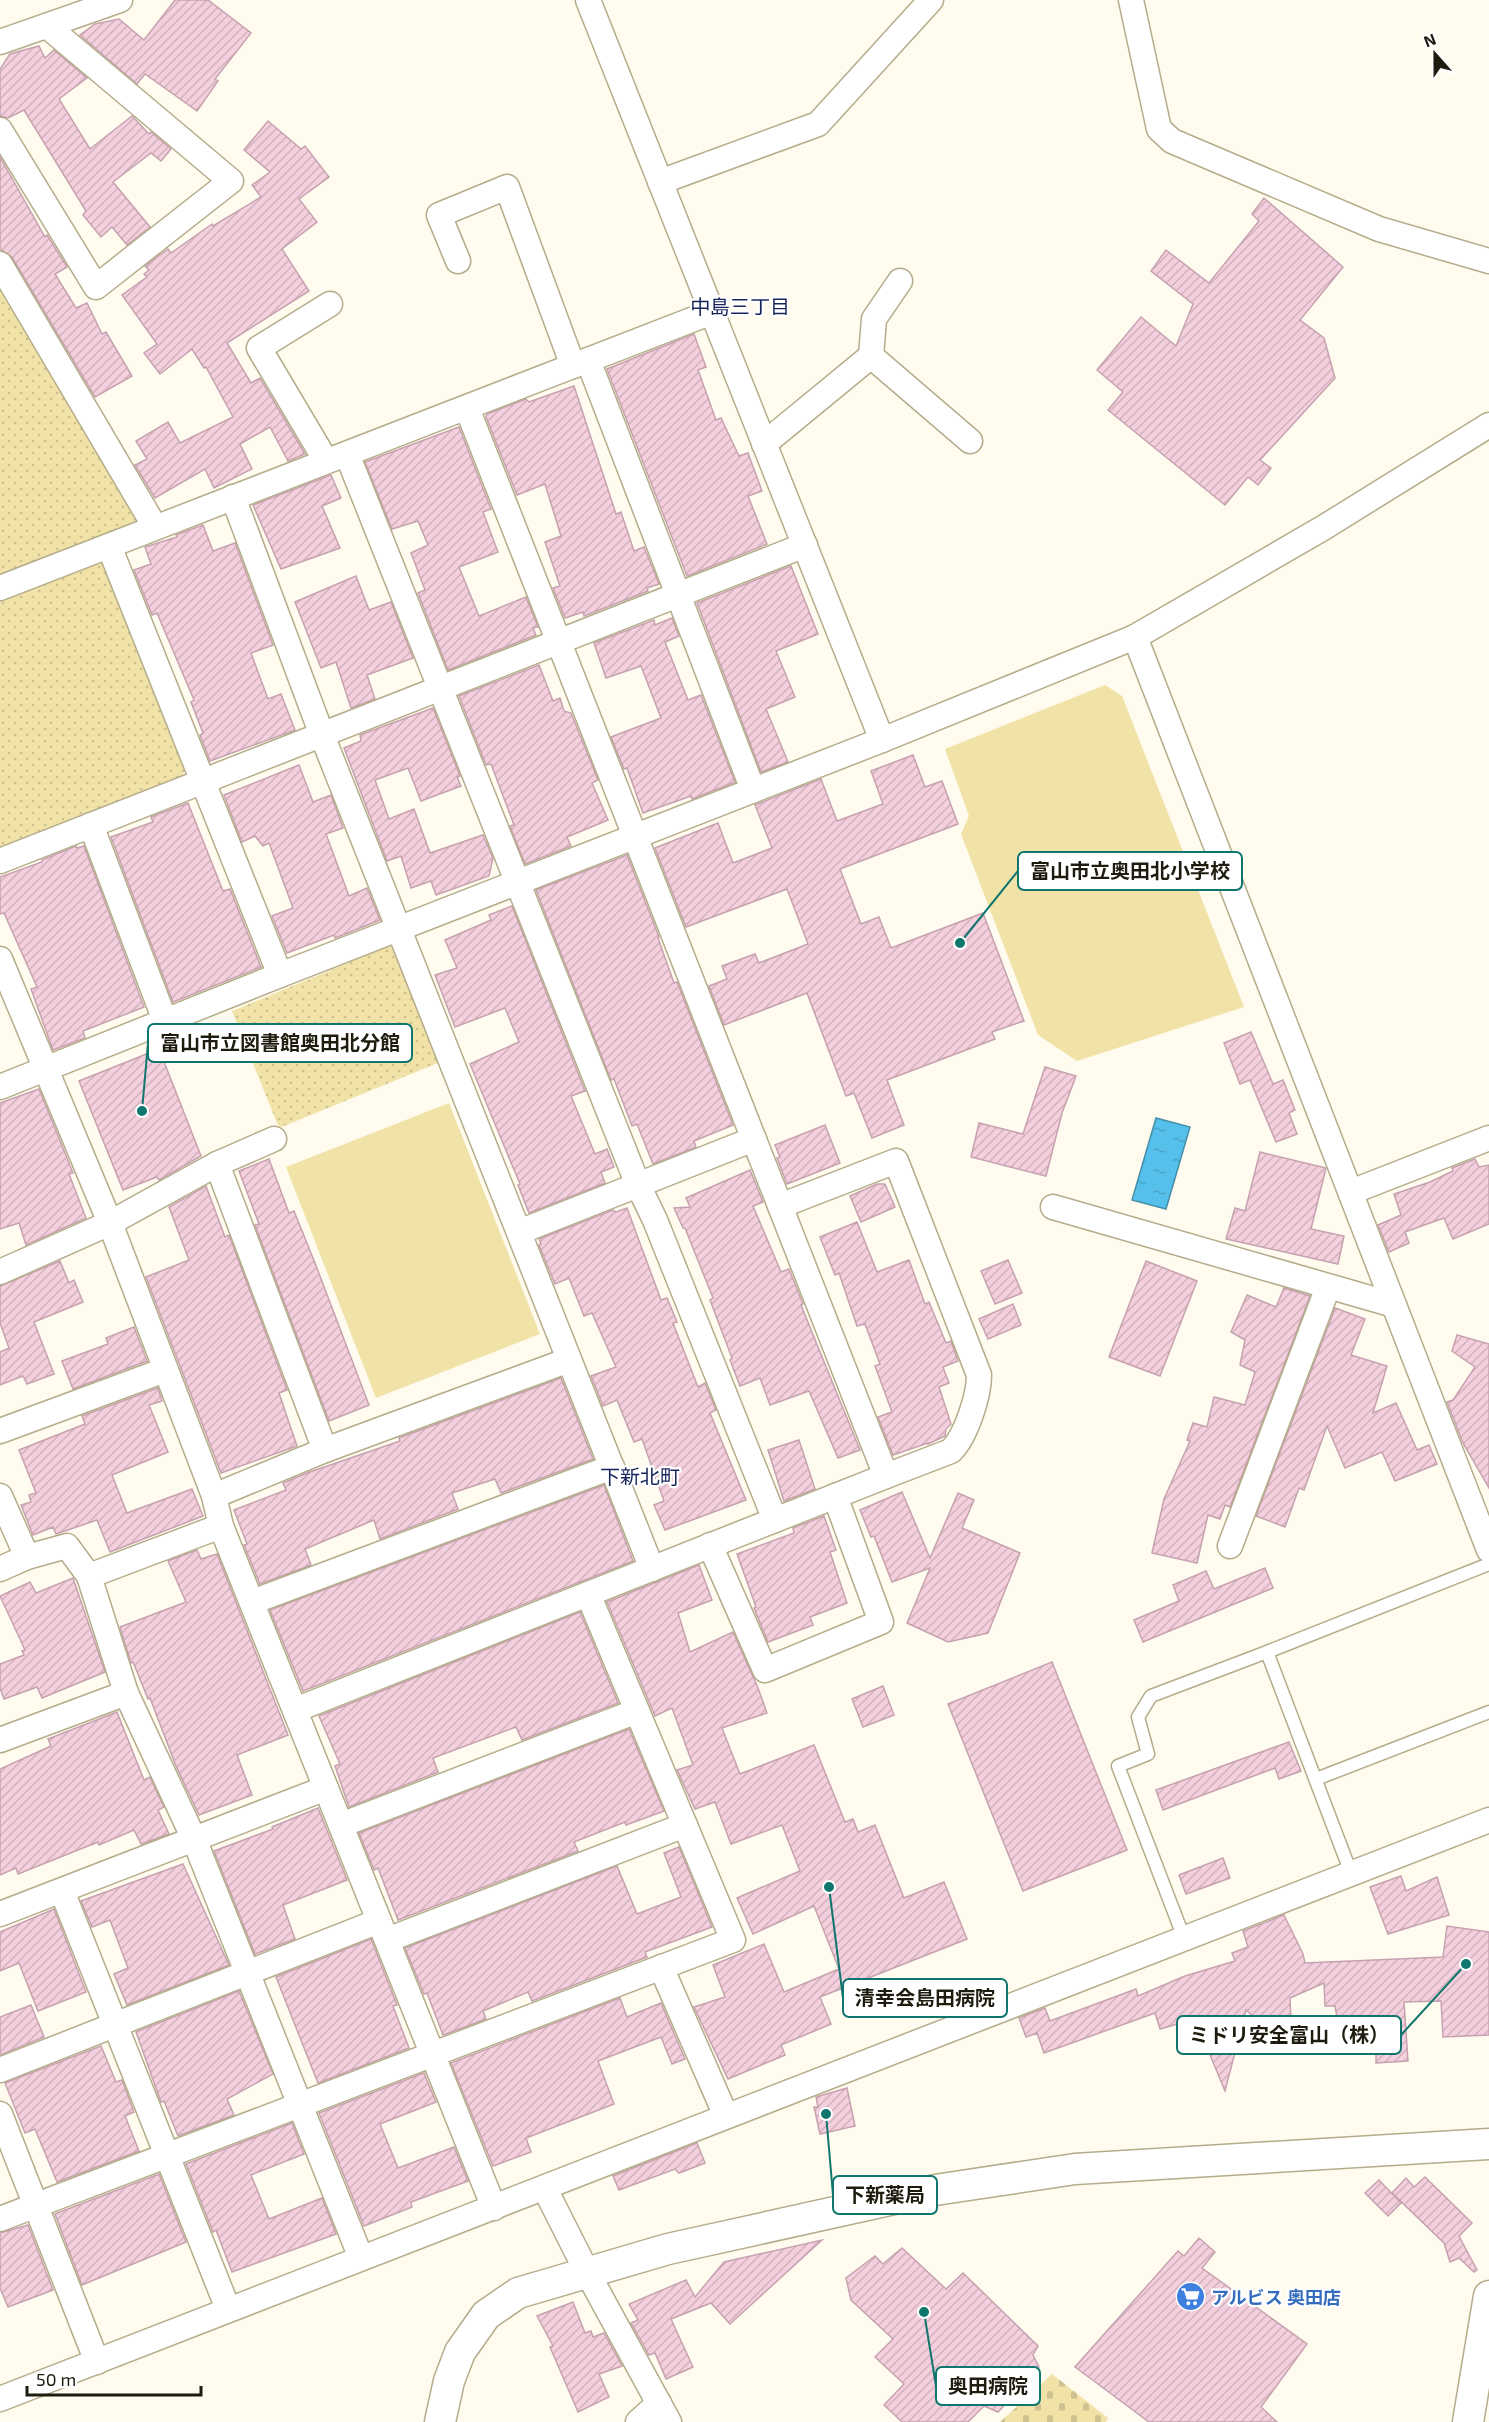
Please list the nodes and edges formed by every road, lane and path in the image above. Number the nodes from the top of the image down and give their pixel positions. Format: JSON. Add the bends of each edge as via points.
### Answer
{"nodes":[{"id":1,"x":120,"y":0,"type":"edge"},
{"id":2,"x":588,"y":0,"type":"edge"},
{"id":3,"x":932,"y":0,"type":"edge"},
{"id":4,"x":1131,"y":0,"type":"edge"},
{"id":5,"x":47,"y":26,"type":"junction"},
{"id":6,"x":0,"y":42,"type":"edge"},
{"id":7,"x":0,"y":130,"type":"edge"},
{"id":8,"x":660,"y":182,"type":"junction"},
{"id":9,"x":458,"y":261,"type":"dead end"},
{"id":10,"x":1489,"y":261,"type":"edge"},
{"id":11,"x":0,"y":264,"type":"edge"},
{"id":12,"x":900,"y":280,"type":"dead end"},
{"id":13,"x":330,"y":304,"type":"dead end"},
{"id":14,"x":712,"y":312,"type":"junction"},
{"id":15,"x":871,"y":356,"type":"junction"},
{"id":16,"x":580,"y":363,"type":"junction"},
{"id":17,"x":467,"y":408,"type":"junction"},
{"id":18,"x":1489,"y":425,"type":"edge"},
{"id":19,"x":970,"y":441,"type":"dead end"},
{"id":20,"x":764,"y":444,"type":"junction"},
{"id":21,"x":337,"y":458,"type":"junction"},
{"id":22,"x":233,"y":497,"type":"junction"},
{"id":23,"x":155,"y":527,"type":"junction"},
{"id":24,"x":805,"y":545,"type":"junction"},
{"id":25,"x":109,"y":546,"type":"junction"},
{"id":26,"x":0,"y":588,"type":"edge"},
{"id":27,"x":678,"y":595,"type":"junction"},
{"id":28,"x":1135,"y":637,"type":"junction"},
{"id":29,"x":557,"y":642,"type":"junction"},
{"id":30,"x":440,"y":688,"type":"junction"},
{"id":31,"x":322,"y":735,"type":"junction"},
{"id":32,"x":882,"y":740,"type":"junction"},
{"id":33,"x":203,"y":781,"type":"junction"},
{"id":34,"x":753,"y":790,"type":"junction"},
{"id":35,"x":91,"y":825,"type":"junction"},
{"id":36,"x":634,"y":836,"type":"junction"},
{"id":37,"x":0,"y":861,"type":"edge"},
{"id":38,"x":518,"y":882,"type":"junction"},
{"id":39,"x":399,"y":929,"type":"junction"},
{"id":40,"x":0,"y":959,"type":"edge"},
{"id":41,"x":280,"y":975,"type":"junction"},
{"id":42,"x":165,"y":1021,"type":"junction"},
{"id":43,"x":47,"y":1069,"type":"junction"},
{"id":44,"x":0,"y":1087,"type":"edge"},
{"id":45,"x":1489,"y":1138,"type":"edge"},
{"id":46,"x":274,"y":1139,"type":"dead end"},
{"id":47,"x":754,"y":1139,"type":"junction"},
{"id":48,"x":217,"y":1164,"type":"junction"},
{"id":49,"x":638,"y":1185,"type":"junction"},
{"id":50,"x":1351,"y":1192,"type":"junction"},
{"id":51,"x":780,"y":1206,"type":"junction"},
{"id":52,"x":1053,"y":1207,"type":"dead end"},
{"id":53,"x":110,"y":1223,"type":"junction"},
{"id":54,"x":519,"y":1232,"type":"junction"},
{"id":55,"x":0,"y":1272,"type":"edge"},
{"id":56,"x":1328,"y":1287,"type":"junction"},
{"id":57,"x":1394,"y":1305,"type":"junction"},
{"id":58,"x":569,"y":1360,"type":"junction"},
{"id":59,"x":165,"y":1370,"type":"junction"},
{"id":60,"x":0,"y":1431,"type":"edge"},
{"id":61,"x":326,"y":1450,"type":"junction"},
{"id":62,"x":612,"y":1467,"type":"junction"},
{"id":63,"x":886,"y":1476,"type":"junction"},
{"id":64,"x":0,"y":1496,"type":"edge"},
{"id":65,"x":214,"y":1496,"type":"junction"},
{"id":66,"x":835,"y":1496,"type":"junction"},
{"id":67,"x":775,"y":1520,"type":"junction"},
{"id":68,"x":221,"y":1527,"type":"junction"},
{"id":69,"x":710,"y":1545,"type":"junction"},
{"id":70,"x":1230,"y":1546,"type":"dead end"},
{"id":71,"x":1489,"y":1550,"type":"edge"},
{"id":72,"x":27,"y":1557,"type":"junction"},
{"id":73,"x":1489,"y":1564,"type":"edge"},
{"id":74,"x":0,"y":1569,"type":"edge"},
{"id":75,"x":652,"y":1569,"type":"junction"},
{"id":76,"x":89,"y":1576,"type":"junction"},
{"id":77,"x":588,"y":1594,"type":"junction"},
{"id":78,"x":252,"y":1602,"type":"junction"},
{"id":79,"x":1267,"y":1652,"type":"junction"},
{"id":80,"x":126,"y":1693,"type":"junction"},
{"id":81,"x":295,"y":1710,"type":"junction"},
{"id":82,"x":638,"y":1712,"type":"junction"},
{"id":83,"x":1489,"y":1712,"type":"edge"},
{"id":84,"x":0,"y":1740,"type":"edge"},
{"id":85,"x":1316,"y":1779,"type":"junction"},
{"id":86,"x":326,"y":1788,"type":"junction"},
{"id":87,"x":1489,"y":1820,"type":"edge"},
{"id":88,"x":341,"y":1825,"type":"junction"},
{"id":89,"x":685,"y":1825,"type":"junction"},
{"id":90,"x":194,"y":1839,"type":"junction"},
{"id":91,"x":1351,"y":1873,"type":"junction"},
{"id":92,"x":62,"y":1890,"type":"junction"},
{"id":93,"x":0,"y":1914,"type":"edge"},
{"id":94,"x":383,"y":1930,"type":"junction"},
{"id":95,"x":1184,"y":1938,"type":"junction"},
{"id":96,"x":662,"y":1967,"type":"junction"},
{"id":97,"x":247,"y":1972,"type":"junction"},
{"id":98,"x":115,"y":2025,"type":"junction"},
{"id":99,"x":433,"y":2054,"type":"junction"},
{"id":100,"x":0,"y":2070,"type":"edge"},
{"id":101,"x":300,"y":2104,"type":"junction"},
{"id":102,"x":0,"y":2114,"type":"edge"},
{"id":103,"x":726,"y":2116,"type":"junction"},
{"id":104,"x":1489,"y":2144,"type":"edge"},
{"id":105,"x":167,"y":2156,"type":"junction"},
{"id":106,"x":545,"y":2188,"type":"junction"},
{"id":107,"x":36,"y":2205,"type":"junction"},
{"id":108,"x":494,"y":2208,"type":"junction"},
{"id":109,"x":0,"y":2219,"type":"edge"},
{"id":110,"x":362,"y":2259,"type":"junction"},
{"id":111,"x":587,"y":2272,"type":"junction"},
{"id":112,"x":1489,"y":2296,"type":"edge"},
{"id":113,"x":228,"y":2309,"type":"junction"},
{"id":114,"x":97,"y":2362,"type":"junction"},
{"id":115,"x":1483,"y":2368,"type":"edge"},
{"id":116,"x":0,"y":2399,"type":"edge"},
{"id":117,"x":664,"y":2412,"type":"edge"},
{"id":118,"x":440,"y":2422,"type":"edge"},
{"id":119,"x":638,"y":2422,"type":"edge"},
{"id":120,"x":1468,"y":2422,"type":"edge"}],
"edges":[{"from":1,"to":5,"type":"street"},
{"from":2,"to":8,"type":"street"},
{"from":3,"to":8,"type":"street","via":[[818,124]]},
{"from":4,"to":10,"type":"street","via":[[1159,129],[1172,141],[1379,229]]},
{"from":5,"to":6,"type":"street"},
{"from":5,"to":7,"type":"street","via":[[231,181],[96,287]]},
{"from":8,"to":14,"type":"street"},
{"from":9,"to":16,"type":"street","via":[[439,215],[507,187]]},
{"from":11,"to":23,"type":"street"},
{"from":12,"to":15,"type":"street","via":[[874,319]]},
{"from":13,"to":21,"type":"street","via":[[259,348]]},
{"from":14,"to":16,"type":"street"},
{"from":14,"to":20,"type":"street"},
{"from":15,"to":19,"type":"street"},
{"from":15,"to":20,"type":"street"},
{"from":16,"to":17,"type":"street"},
{"from":16,"to":27,"type":"street"},
{"from":17,"to":21,"type":"street"},
{"from":17,"to":29,"type":"street"},
{"from":18,"to":28,"type":"street","via":[[1323,528]]},
{"from":20,"to":24,"type":"street"},
{"from":21,"to":22,"type":"street"},
{"from":21,"to":30,"type":"street"},
{"from":22,"to":23,"type":"street"},
{"from":22,"to":31,"type":"street"},
{"from":23,"to":25,"type":"street"},
{"from":24,"to":27,"type":"street"},
{"from":24,"to":32,"type":"street"},
{"from":25,"to":26,"type":"street"},
{"from":25,"to":33,"type":"street"},
{"from":27,"to":29,"type":"street"},
{"from":27,"to":34,"type":"street"},
{"from":28,"to":32,"type":"street"},
{"from":28,"to":50,"type":"street"},
{"from":29,"to":30,"type":"street"},
{"from":29,"to":36,"type":"street"},
{"from":30,"to":31,"type":"street"},
{"from":30,"to":38,"type":"street"},
{"from":31,"to":33,"type":"street"},
{"from":31,"to":39,"type":"street"},
{"from":32,"to":34,"type":"street"},
{"from":33,"to":35,"type":"street"},
{"from":33,"to":41,"type":"street"},
{"from":34,"to":36,"type":"street"},
{"from":35,"to":37,"type":"street"},
{"from":35,"to":42,"type":"street"},
{"from":36,"to":38,"type":"street"},
{"from":36,"to":47,"type":"street"},
{"from":38,"to":39,"type":"street"},
{"from":38,"to":49,"type":"street"},
{"from":39,"to":41,"type":"street"},
{"from":39,"to":54,"type":"street"},
{"from":40,"to":43,"type":"street"},
{"from":41,"to":42,"type":"street"},
{"from":42,"to":43,"type":"street"},
{"from":43,"to":44,"type":"street"},
{"from":43,"to":53,"type":"street"},
{"from":45,"to":50,"type":"street"},
{"from":46,"to":48,"type":"street"},
{"from":47,"to":49,"type":"street"},
{"from":47,"to":51,"type":"street"},
{"from":48,"to":53,"type":"street"},
{"from":48,"to":61,"type":"street"},
{"from":49,"to":54,"type":"street"},
{"from":49,"to":67,"type":"street","via":[[656,1220]]},
{"from":50,"to":57,"type":"street"},
{"from":51,"to":63,"type":"street"},
{"from":51,"to":63,"type":"street","via":[[896,1161],[979,1374],[979,1388],[959,1443],[951,1451]]},
{"from":52,"to":56,"type":"street"},
{"from":53,"to":55,"type":"street"},
{"from":53,"to":59,"type":"street"},
{"from":54,"to":58,"type":"street"},
{"from":56,"to":57,"type":"street"},
{"from":56,"to":70,"type":"street"},
{"from":57,"to":71,"type":"street"},
{"from":58,"to":61,"type":"street"},
{"from":58,"to":62,"type":"street"},
{"from":59,"to":60,"type":"street"},
{"from":59,"to":65,"type":"street"},
{"from":61,"to":65,"type":"street"},
{"from":62,"to":75,"type":"street"},
{"from":62,"to":78,"type":"street"},
{"from":63,"to":66,"type":"street"},
{"from":64,"to":72,"type":"street"},
{"from":65,"to":68,"type":"street"},
{"from":66,"to":67,"type":"street"},
{"from":66,"to":69,"type":"street","via":[[881,1622],[765,1670]]},
{"from":67,"to":69,"type":"street"},
{"from":68,"to":76,"type":"street"},
{"from":68,"to":78,"type":"street"},
{"from":69,"to":75,"type":"street"},
{"from":72,"to":74,"type":"street"},
{"from":72,"to":76,"type":"street","via":[[67,1546]]},
{"from":73,"to":79,"type":"lane"},
{"from":75,"to":77,"type":"street"},
{"from":76,"to":80,"type":"street"},
{"from":77,"to":81,"type":"street"},
{"from":77,"to":82,"type":"street"},
{"from":78,"to":81,"type":"street"},
{"from":79,"to":85,"type":"lane"},
{"from":79,"to":95,"type":"lane","via":[[1151,1696],[1138,1717],[1149,1754],[1119,1766]]},
{"from":80,"to":84,"type":"street"},
{"from":80,"to":90,"type":"street"},
{"from":81,"to":86,"type":"street"},
{"from":82,"to":88,"type":"street"},
{"from":82,"to":89,"type":"street"},
{"from":83,"to":85,"type":"lane"},
{"from":85,"to":91,"type":"lane"},
{"from":86,"to":88,"type":"street"},
{"from":86,"to":90,"type":"street"},
{"from":87,"to":91,"type":"street"},
{"from":88,"to":94,"type":"street"},
{"from":89,"to":94,"type":"street"},
{"from":89,"to":96,"type":"street","via":[[733,1940]]},
{"from":90,"to":92,"type":"street"},
{"from":90,"to":97,"type":"street"},
{"from":91,"to":95,"type":"street"},
{"from":92,"to":93,"type":"street"},
{"from":92,"to":98,"type":"street"},
{"from":94,"to":97,"type":"street"},
{"from":94,"to":99,"type":"street"},
{"from":95,"to":103,"type":"street"},
{"from":96,"to":99,"type":"street"},
{"from":96,"to":103,"type":"street"},
{"from":97,"to":98,"type":"street"},
{"from":97,"to":101,"type":"street"},
{"from":98,"to":100,"type":"street"},
{"from":98,"to":105,"type":"street"},
{"from":99,"to":101,"type":"street"},
{"from":99,"to":108,"type":"street"},
{"from":101,"to":105,"type":"street"},
{"from":101,"to":110,"type":"street"},
{"from":102,"to":107,"type":"street"},
{"from":103,"to":106,"type":"street"},
{"from":104,"to":111,"type":"street","via":[[1075,2169],[924,2192],[758,2228]]},
{"from":105,"to":107,"type":"street"},
{"from":105,"to":113,"type":"street"},
{"from":106,"to":108,"type":"street"},
{"from":106,"to":111,"type":"street"},
{"from":107,"to":109,"type":"street"},
{"from":107,"to":114,"type":"street"},
{"from":108,"to":110,"type":"street"},
{"from":110,"to":113,"type":"street"},
{"from":111,"to":117,"type":"street"},
{"from":111,"to":118,"type":"street","via":[[518,2293],[486,2315],[460,2352]]},
{"from":112,"to":115,"type":"street"},
{"from":113,"to":114,"type":"street"},
{"from":114,"to":116,"type":"street"},
{"from":115,"to":120,"type":"street"},
{"from":117,"to":119,"type":"street"}]}
